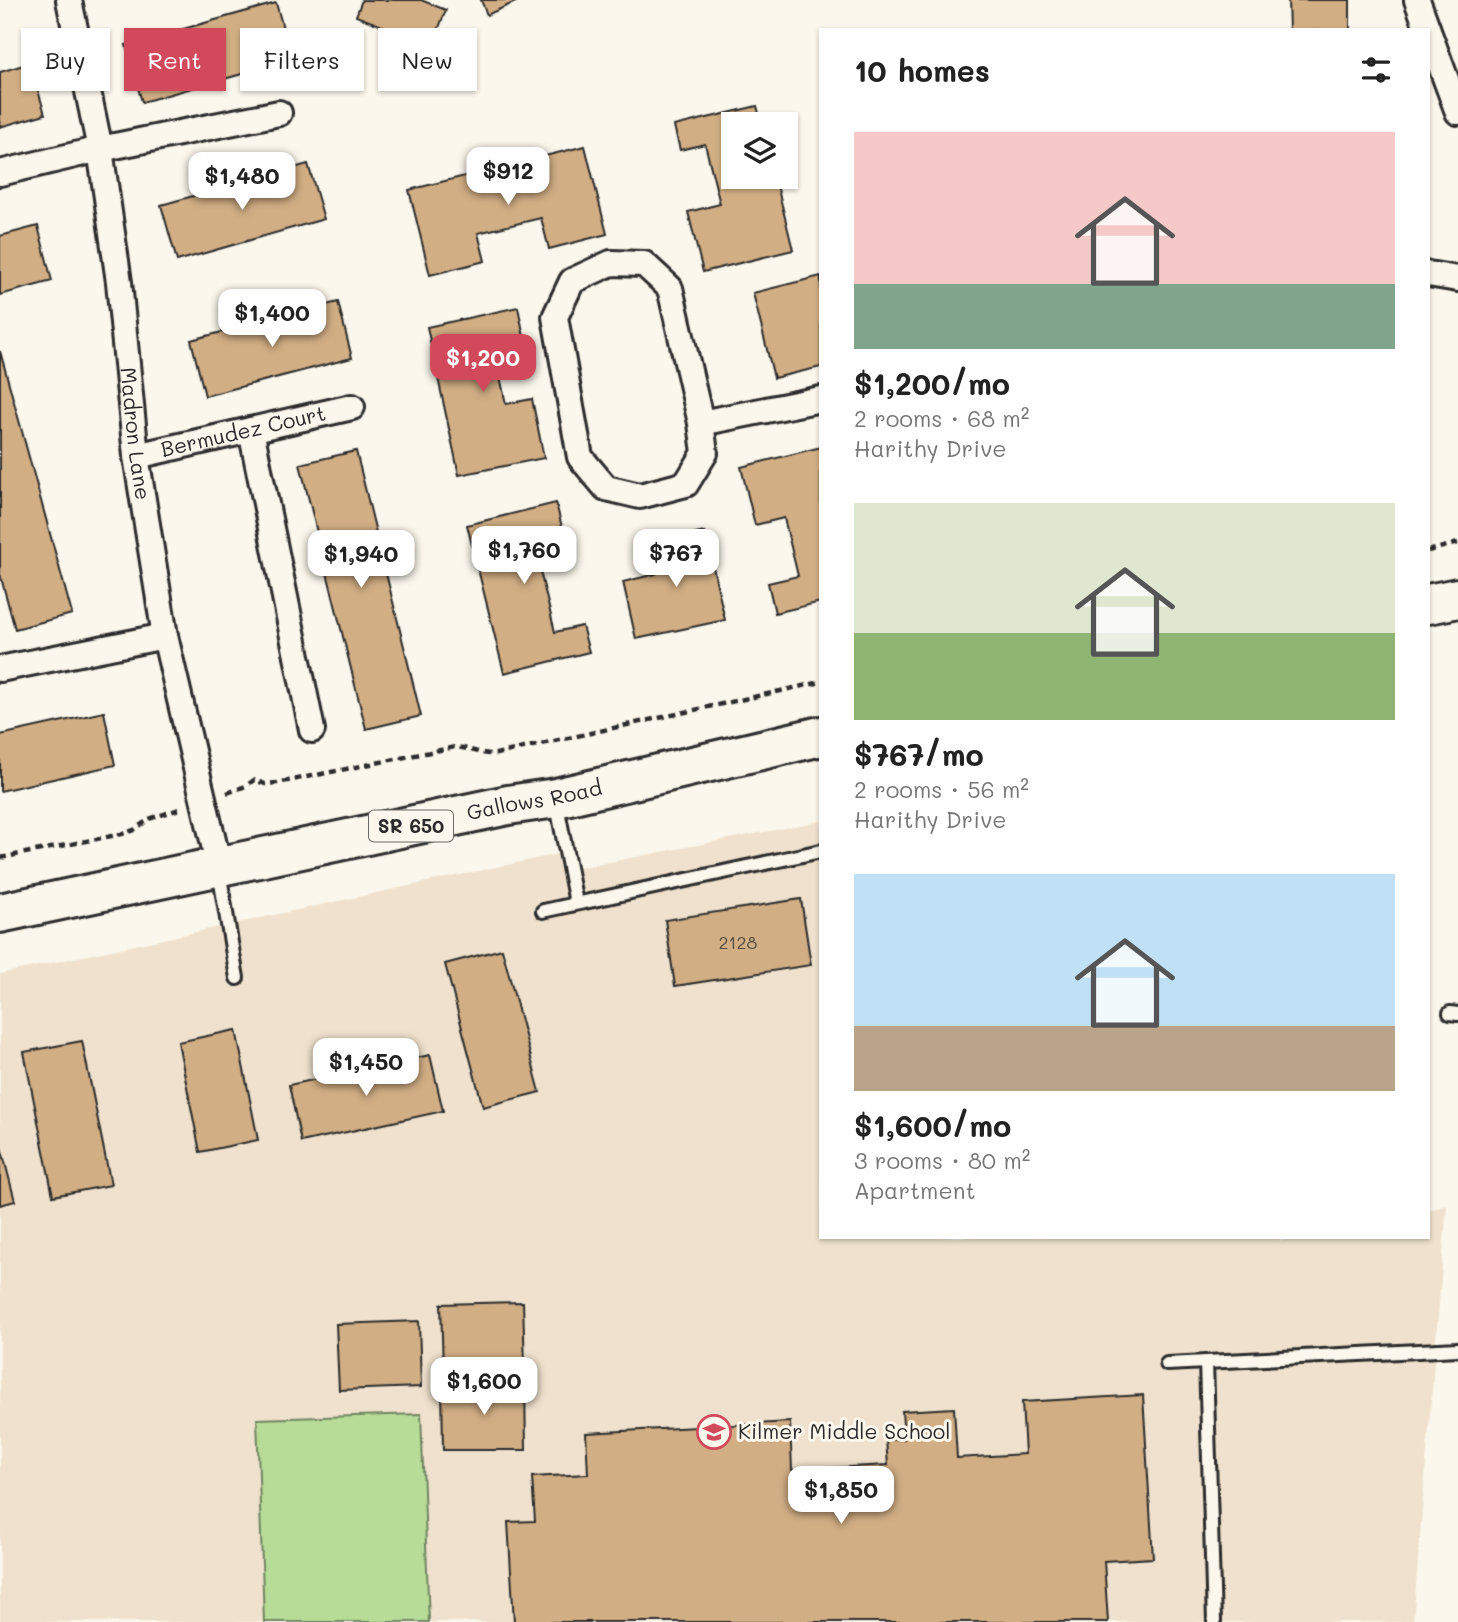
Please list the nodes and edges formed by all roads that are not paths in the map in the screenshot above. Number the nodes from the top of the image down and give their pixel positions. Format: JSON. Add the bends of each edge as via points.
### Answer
{"nodes":[{"id":1,"x":69,"y":0,"type":"edge"},
{"id":2,"x":1417,"y":0,"type":"edge"},
{"id":3,"x":1427,"y":28,"type":"edge"},
{"id":4,"x":1430,"y":35,"type":"edge"},
{"id":5,"x":1458,"y":112,"type":"edge"},
{"id":6,"x":279,"y":113,"type":"dead end"},
{"id":7,"x":100,"y":149,"type":"junction"},
{"id":8,"x":0,"y":173,"type":"edge"},
{"id":9,"x":1430,"y":274,"type":"edge"},
{"id":10,"x":1458,"y":279,"type":"edge"},
{"id":11,"x":819,"y":399,"type":"edge"},
{"id":12,"x":352,"y":407,"type":"dead end"},
{"id":13,"x":701,"y":423,"type":"junction"},
{"id":14,"x":251,"y":430,"type":"junction"},
{"id":15,"x":136,"y":456,"type":"junction"},
{"id":16,"x":1458,"y":598,"type":"edge"},
{"id":17,"x":1430,"y":604,"type":"edge"},
{"id":18,"x":165,"y":636,"type":"junction"},
{"id":19,"x":0,"y":669,"type":"edge"},
{"id":20,"x":312,"y":730,"type":"dead end"},
{"id":21,"x":819,"y":736,"type":"edge"},
{"id":22,"x":556,"y":798,"type":"junction"},
{"id":23,"x":819,"y":850,"type":"edge"},
{"id":24,"x":219,"y":866,"type":"junction"},
{"id":25,"x":576,"y":903,"type":"junction"},
{"id":26,"x":543,"y":911,"type":"dead end"},
{"id":27,"x":0,"y":914,"type":"edge"},
{"id":28,"x":237,"y":978,"type":"dead end"},
{"id":29,"x":1458,"y":1349,"type":"edge"},
{"id":30,"x":1206,"y":1362,"type":"junction"},
{"id":31,"x":1167,"y":1364,"type":"dead end"},
{"id":32,"x":1214,"y":1622,"type":"edge"}],
"edges":[{"from":1,"to":7,"type":"street","name":"Madron Lane"},
{"from":2,"to":3,"type":"street"},
{"from":4,"to":5,"type":"street"},
{"from":6,"to":7,"type":"street"},
{"from":7,"to":8,"type":"street"},
{"from":7,"to":15,"type":"street","name":"Madron Lane"},
{"from":9,"to":10,"type":"street"},
{"from":11,"to":13,"type":"street"},
{"from":12,"to":14,"type":"street","name":"Bermudez Court"},
{"from":13,"to":13,"type":"street","via":[[705,453],[686,484],[640,496],[606,488],[580,457],[555,317],[572,281],[611,263],[644,264],[670,288]]},
{"from":14,"to":15,"type":"street","name":"Bermudez Court"},
{"from":14,"to":20,"type":"street"},
{"from":15,"to":18,"type":"street","name":"Madron Lane"},
{"from":16,"to":17,"type":"main road"},
{"from":18,"to":19,"type":"street"},
{"from":18,"to":24,"type":"street","name":"Madron Lane"},
{"from":21,"to":22,"type":"main road","name":"Gallows Road","number":"SR 650"},
{"from":22,"to":24,"type":"main road","name":"Gallows Road","number":"SR 650"},
{"from":22,"to":25,"type":"lane"},
{"from":23,"to":25,"type":"lane"},
{"from":24,"to":27,"type":"main road","name":"Gallows Road","number":"SR 650"},
{"from":24,"to":28,"type":"lane"},
{"from":25,"to":26,"type":"lane"},
{"from":29,"to":30,"type":"lane"},
{"from":30,"to":31,"type":"lane"},
{"from":30,"to":32,"type":"lane"}]}
